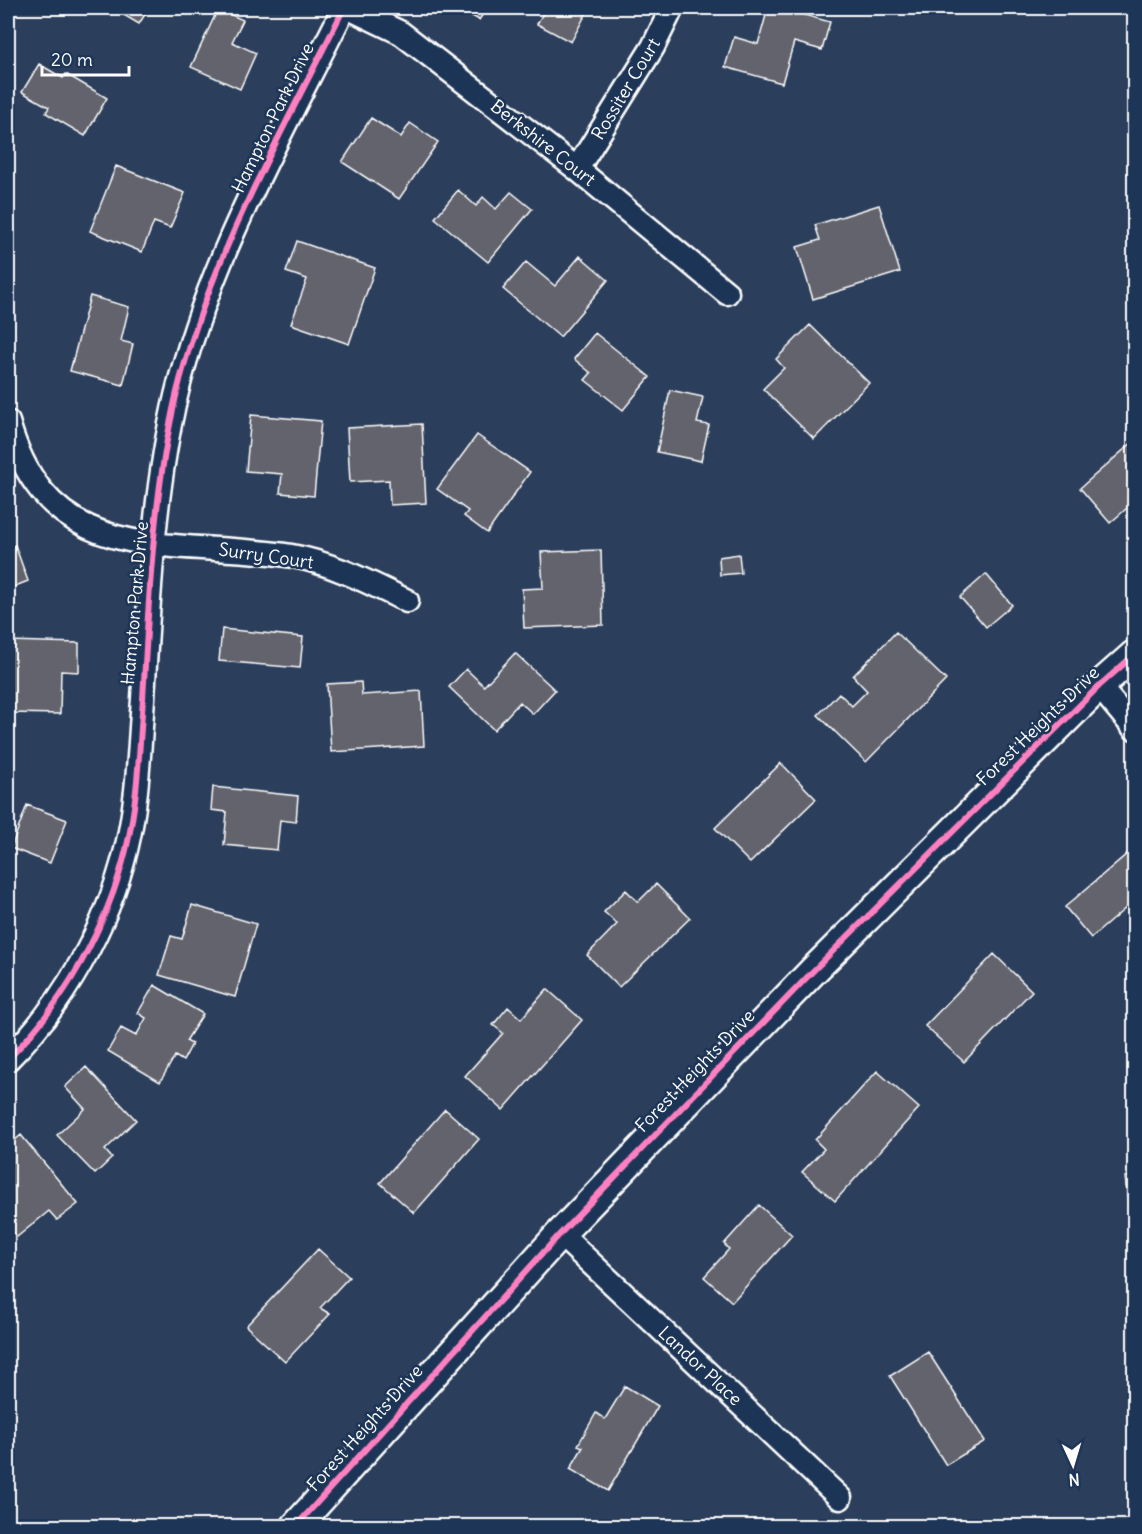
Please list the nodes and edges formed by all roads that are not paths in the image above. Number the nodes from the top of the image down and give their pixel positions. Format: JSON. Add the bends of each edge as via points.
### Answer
{"nodes":[{"id":1,"x":344,"y":8,"type":"edge"},
{"id":2,"x":349,"y":8,"type":"edge"},
{"id":3,"x":672,"y":8,"type":"edge"},
{"id":4,"x":577,"y":169,"type":"junction"},
{"id":5,"x":727,"y":293,"type":"dead end"},
{"id":6,"x":8,"y":422,"type":"edge"},
{"id":7,"x":153,"y":543,"type":"junction"},
{"id":8,"x":407,"y":601,"type":"dead end"},
{"id":9,"x":1134,"y":656,"type":"edge"},
{"id":10,"x":1099,"y":686,"type":"junction"},
{"id":11,"x":1134,"y":728,"type":"edge"},
{"id":12,"x":8,"y":1059,"type":"edge"},
{"id":13,"x":560,"y":1234,"type":"junction"},
{"id":14,"x":840,"y":1498,"type":"dead end"},
{"id":15,"x":296,"y":1527,"type":"edge"}],
"edges":[{"from":1,"to":7,"type":"street","name":"Hampton Park Drive","via":[[216,274],[176,397]]},
{"from":2,"to":4,"type":"street","name":"Berkshire Court","via":[[401,33]]},
{"from":3,"to":4,"type":"street","name":"Rossiter Court","via":[[653,47]]},
{"from":4,"to":5,"type":"street","name":"Berkshire Court"},
{"from":6,"to":7,"type":"street","name":"Surry Court","via":[[23,464],[57,509],[100,533]]},
{"from":7,"to":8,"type":"street","name":"Surry Court","via":[[292,556],[336,568]]},
{"from":7,"to":12,"type":"street","name":"Hampton Park Drive","via":[[136,796],[126,851],[85,955],[30,1038]]},
{"from":9,"to":10,"type":"street","name":"Forest Heights Drive"},
{"from":10,"to":11,"type":"street"},
{"from":10,"to":13,"type":"street","name":"Forest Heights Drive","via":[[813,970]]},
{"from":13,"to":14,"type":"street","name":"Landor Place"},
{"from":13,"to":15,"type":"street","name":"Forest Heights Drive"}]}
